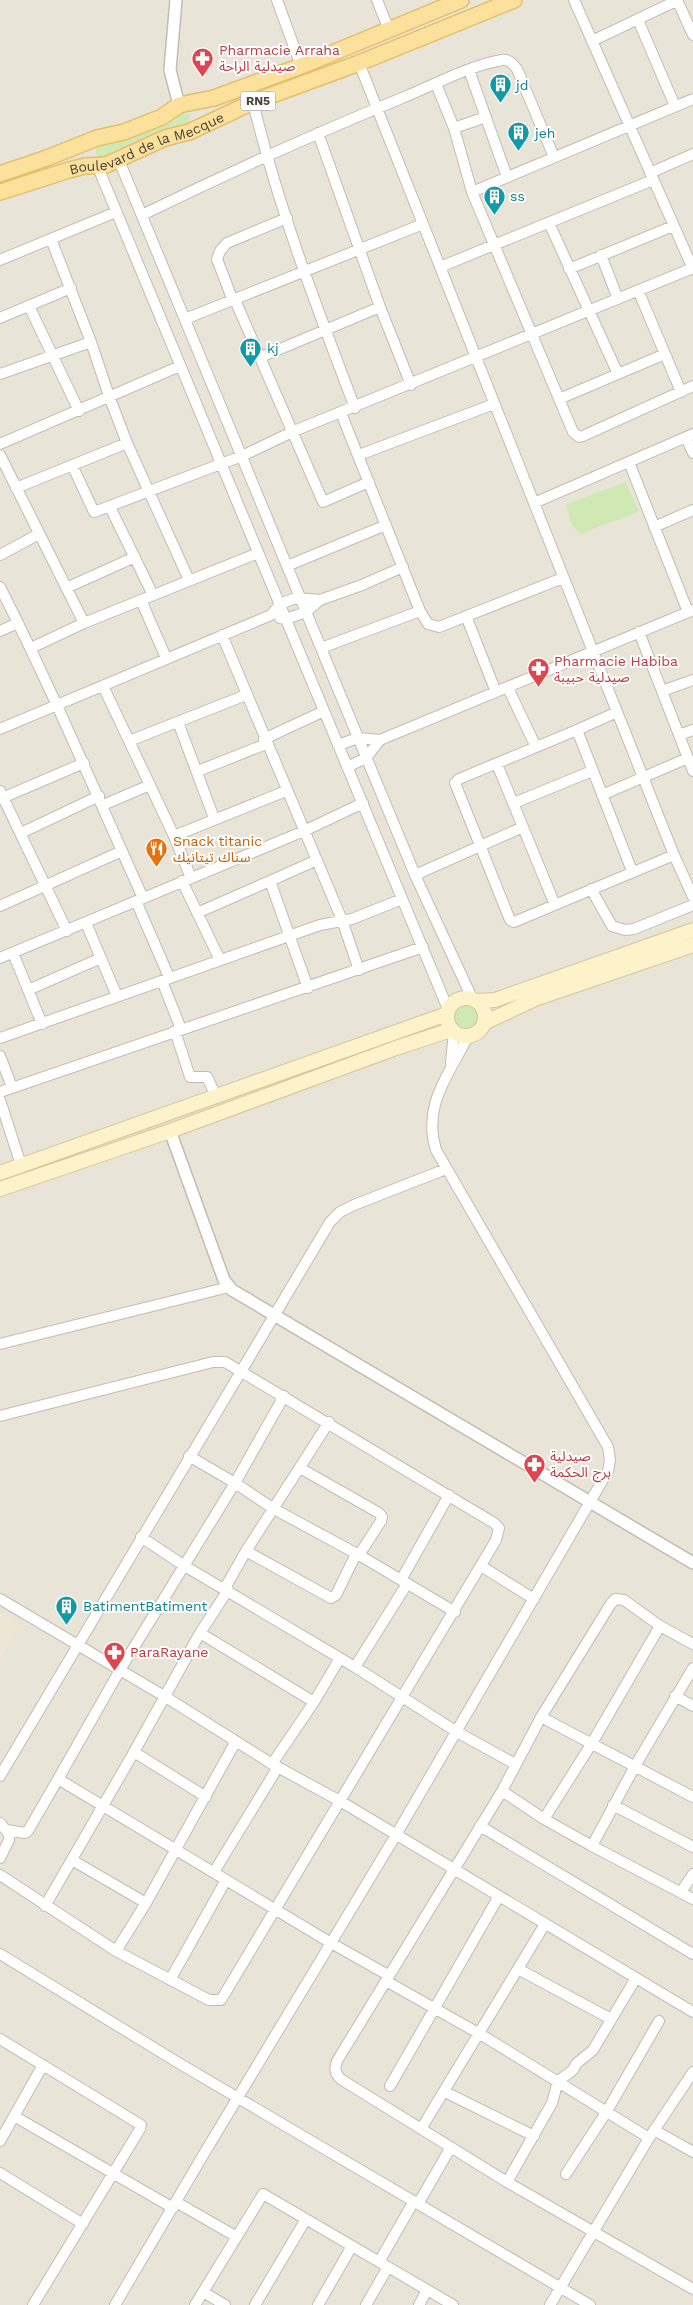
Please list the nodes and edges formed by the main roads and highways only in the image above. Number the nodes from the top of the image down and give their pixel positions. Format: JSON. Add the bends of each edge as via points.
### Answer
{"nodes":[{"id":1,"x":462,"y":0,"type":"edge"},
{"id":2,"x":514,"y":0,"type":"edge"},
{"id":3,"x":181,"y":105,"type":"junction"},
{"id":4,"x":193,"y":130,"type":"junction"},
{"id":5,"x":97,"y":138,"type":"junction"},
{"id":6,"x":97,"y":165,"type":"junction"},
{"id":7,"x":0,"y":174,"type":"edge"},
{"id":8,"x":0,"y":192,"type":"edge"},
{"id":9,"x":693,"y":930,"type":"edge"},
{"id":10,"x":693,"y":945,"type":"edge"},
{"id":11,"x":475,"y":999,"type":"junction"},
{"id":12,"x":447,"y":1011,"type":"junction"},
{"id":13,"x":484,"y":1024,"type":"junction"},
{"id":14,"x":453,"y":1031,"type":"junction"},
{"id":15,"x":0,"y":1173,"type":"edge"},
{"id":16,"x":0,"y":1189,"type":"edge"}],
"edges":[{"from":1,"to":3,"type":"main road","name":"Boulevard de la Mecque","number":"RN5","via":[[300,66],[214,98]]},
{"from":2,"to":4,"type":"main road","name":"Boulevard de la Mecque","number":"RN5","via":[[253,102]]},
{"from":3,"to":4,"type":"main road","via":[[193,108],[198,116]]},
{"from":3,"to":5,"type":"main road","name":"Boulevard de la Mecque","number":"RN5","via":[[162,117],[124,132]]},
{"from":4,"to":6,"type":"main road","name":"Boulevard de la Mecque","number":"RN5","via":[[165,138],[106,165]]},
{"from":5,"to":6,"type":"main road","via":[[90,143],[87,152]]},
{"from":5,"to":7,"type":"main road","name":"Boulevard de la Mecque","number":"RN5"},
{"from":6,"to":8,"type":"main road","name":"Boulevard de la Mecque","number":"RN5","via":[[69,170]]},
{"from":9,"to":11,"type":"main road","via":[[495,1000]]},
{"from":10,"to":13,"type":"main road","via":[[535,1000]]},
{"from":11,"to":12,"type":"main road","via":[[460,998]]},
{"from":11,"to":13,"type":"main road","via":[[486,1015]]},
{"from":12,"to":14,"type":"main road","via":[[448,1025]]},
{"from":12,"to":15,"type":"main road"},
{"from":13,"to":14,"type":"main road","via":[[478,1032],[468,1036]]},
{"from":14,"to":16,"type":"main road","via":[[396,1048]]}]}
